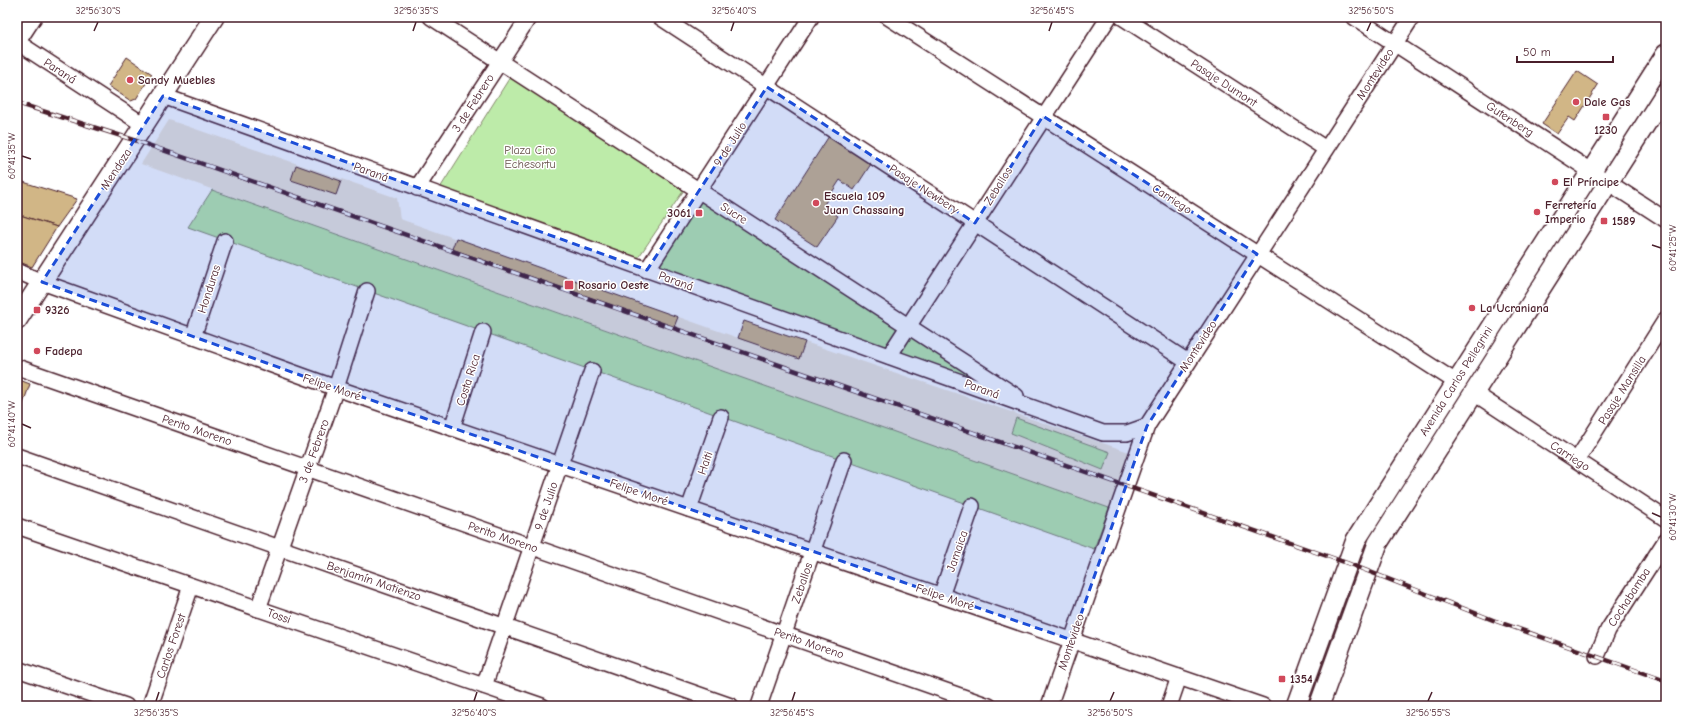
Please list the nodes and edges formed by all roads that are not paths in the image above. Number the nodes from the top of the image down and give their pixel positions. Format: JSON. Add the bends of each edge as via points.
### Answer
{"nodes":[{"id":1,"x":34,"y":17,"type":"edge"},
{"id":2,"x":214,"y":17,"type":"edge"},
{"id":3,"x":431,"y":17,"type":"edge"},
{"id":4,"x":529,"y":17,"type":"edge"},
{"id":5,"x":660,"y":17,"type":"edge"},
{"id":6,"x":811,"y":17,"type":"edge"},
{"id":7,"x":888,"y":17,"type":"edge"},
{"id":8,"x":1109,"y":17,"type":"edge"},
{"id":9,"x":1122,"y":17,"type":"edge"},
{"id":10,"x":1354,"y":17,"type":"edge"},
{"id":11,"x":1412,"y":17,"type":"edge"},
{"id":12,"x":17,"y":43,"type":"edge"},
{"id":13,"x":1395,"y":44,"type":"junction"},
{"id":14,"x":1666,"y":54,"type":"edge"},
{"id":15,"x":500,"y":61,"type":"junction"},
{"id":16,"x":767,"y":87,"type":"junction"},
{"id":17,"x":1666,"y":92,"type":"edge"},
{"id":18,"x":163,"y":96,"type":"junction"},
{"id":19,"x":1043,"y":116,"type":"junction"},
{"id":20,"x":144,"y":125,"type":"junction"},
{"id":21,"x":1326,"y":149,"type":"junction"},
{"id":22,"x":1590,"y":171,"type":"junction"},
{"id":23,"x":1608,"y":183,"type":"junction"},
{"id":24,"x":417,"y":188,"type":"junction"},
{"id":25,"x":700,"y":191,"type":"junction"},
{"id":26,"x":1666,"y":220,"type":"edge"},
{"id":27,"x":975,"y":223,"type":"junction"},
{"id":28,"x":225,"y":241,"type":"dead end"},
{"id":29,"x":1257,"y":254,"type":"junction"},
{"id":30,"x":647,"y":270,"type":"junction"},
{"id":31,"x":17,"y":271,"type":"edge"},
{"id":32,"x":42,"y":282,"type":"junction"},
{"id":33,"x":367,"y":291,"type":"dead end"},
{"id":34,"x":1666,"y":319,"type":"edge"},
{"id":35,"x":17,"y":320,"type":"edge"},
{"id":36,"x":908,"y":326,"type":"junction"},
{"id":37,"x":483,"y":332,"type":"dead end"},
{"id":38,"x":193,"y":337,"type":"junction"},
{"id":39,"x":889,"y":356,"type":"junction"},
{"id":40,"x":1188,"y":362,"type":"junction"},
{"id":41,"x":17,"y":367,"type":"edge"},
{"id":42,"x":592,"y":371,"type":"dead end"},
{"id":43,"x":1456,"y":382,"type":"junction"},
{"id":44,"x":336,"y":388,"type":"junction"},
{"id":45,"x":1474,"y":393,"type":"junction"},
{"id":46,"x":1037,"y":409,"type":"junction"},
{"id":47,"x":721,"y":417,"type":"dead end"},
{"id":48,"x":1147,"y":426,"type":"junction"},
{"id":49,"x":452,"y":428,"type":"junction"},
{"id":50,"x":17,"y":456,"type":"edge"},
{"id":51,"x":844,"y":460,"type":"dead end"},
{"id":52,"x":1577,"y":460,"type":"junction"},
{"id":53,"x":560,"y":465,"type":"junction"},
{"id":54,"x":308,"y":468,"type":"junction"},
{"id":55,"x":972,"y":506,"type":"dead end"},
{"id":56,"x":689,"y":509,"type":"junction"},
{"id":57,"x":1666,"y":519,"type":"edge"},
{"id":58,"x":17,"y":526,"type":"edge"},
{"id":59,"x":1666,"y":540,"type":"edge"},
{"id":60,"x":532,"y":546,"type":"junction"},
{"id":61,"x":279,"y":548,"type":"junction"},
{"id":62,"x":813,"y":552,"type":"junction"},
{"id":63,"x":191,"y":586,"type":"junction"},
{"id":64,"x":941,"y":596,"type":"junction"},
{"id":65,"x":258,"y":609,"type":"junction"},
{"id":66,"x":504,"y":627,"type":"junction"},
{"id":67,"x":784,"y":634,"type":"junction"},
{"id":68,"x":1072,"y":640,"type":"junction"},
{"id":69,"x":1597,"y":656,"type":"dead end"},
{"id":70,"x":17,"y":669,"type":"edge"},
{"id":71,"x":1179,"y":677,"type":"junction"},
{"id":72,"x":484,"y":686,"type":"junction"},
{"id":73,"x":126,"y":706,"type":"edge"},
{"id":74,"x":150,"y":706,"type":"edge"},
{"id":75,"x":542,"y":706,"type":"edge"},
{"id":76,"x":731,"y":706,"type":"edge"},
{"id":77,"x":759,"y":706,"type":"edge"},
{"id":78,"x":989,"y":706,"type":"edge"},
{"id":79,"x":1049,"y":706,"type":"edge"},
{"id":80,"x":1169,"y":706,"type":"edge"},
{"id":81,"x":1263,"y":706,"type":"edge"},
{"id":82,"x":1296,"y":706,"type":"edge"},
{"id":83,"x":1319,"y":706,"type":"edge"}],
"edges":[{"from":1,"to":12,"type":"street"},
{"from":2,"to":18,"type":"main road","name":"Mendoza"},
{"from":3,"to":15,"type":"street","name":"Sucre"},
{"from":4,"to":15,"type":"street","name":"3 de Febrero"},
{"from":5,"to":16,"type":"street","name":"Pasaje Newbery"},
{"from":6,"to":16,"type":"street","name":"9 de Julio"},
{"from":7,"to":19,"type":"street","name":"Carriego"},
{"from":8,"to":19,"type":"street","name":"Zeballos"},
{"from":9,"to":21,"type":"street","name":"Pasaje Dumont"},
{"from":10,"to":13,"type":"street","name":"Gutenberg"},
{"from":11,"to":13,"type":"street","name":"Montevideo"},
{"from":12,"to":20,"type":"street","name":"Paraná"},
{"from":13,"to":21,"type":"street","name":"Montevideo"},
{"from":13,"to":22,"type":"street","name":"Gutenberg"},
{"from":14,"to":22,"type":"main road","name":"Avenida Carlos Pellegrini"},
{"from":15,"to":24,"type":"street","name":"3 de Febrero"},
{"from":15,"to":25,"type":"street","name":"Sucre"},
{"from":16,"to":25,"type":"street","name":"9 de Julio"},
{"from":16,"to":27,"type":"street","name":"Pasaje Newbery"},
{"from":17,"to":23,"type":"main road","name":"Avenida Carlos Pellegrini"},
{"from":18,"to":20,"type":"main road","name":"Mendoza"},
{"from":18,"to":24,"type":"street","name":"Paraná"},
{"from":19,"to":27,"type":"street","name":"Zeballos"},
{"from":19,"to":29,"type":"street","name":"Carriego"},
{"from":20,"to":32,"type":"main road","name":"Mendoza"},
{"from":21,"to":29,"type":"street","name":"Montevideo"},
{"from":22,"to":23,"type":"street","name":"Gutenberg"},
{"from":22,"to":43,"type":"main road","name":"Avenida Carlos Pellegrini"},
{"from":23,"to":26,"type":"street","name":"Gutenberg"},
{"from":23,"to":45,"type":"main road","name":"Avenida Carlos Pellegrini"},
{"from":24,"to":30,"type":"street","name":"Paraná"},
{"from":25,"to":30,"type":"street","name":"9 de Julio"},
{"from":25,"to":36,"type":"street","name":"Sucre"},
{"from":27,"to":36,"type":"street","name":"Zeballos"},
{"from":27,"to":40,"type":"street","name":"Pasaje Newbery"},
{"from":28,"to":38,"type":"street","name":"Honduras"},
{"from":29,"to":40,"type":"street","name":"Montevideo"},
{"from":29,"to":43,"type":"street","name":"Carriego"},
{"from":30,"to":39,"type":"street","name":"Paraná"},
{"from":31,"to":32,"type":"street","name":"Felipe Moré"},
{"from":32,"to":35,"type":"main road","name":"Mendoza"},
{"from":32,"to":38,"type":"street","name":"Felipe Moré"},
{"from":33,"to":44,"type":"street","name":"3 de Febrero"},
{"from":34,"to":52,"type":"street","name":"Pasaje Mansilla"},
{"from":36,"to":39,"type":"street","name":"Zeballos"},
{"from":36,"to":46,"type":"street","name":"Sucre"},
{"from":37,"to":49,"type":"street","name":"Costa Rica"},
{"from":38,"to":44,"type":"street","name":"Felipe Moré"},
{"from":39,"to":46,"type":"street","name":"Paraná"},
{"from":40,"to":48,"type":"street","name":"Montevideo"},
{"from":41,"to":54,"type":"street","name":"Perito Moreno"},
{"from":42,"to":53,"type":"street","name":"9 de Julio"},
{"from":43,"to":82,"type":"main road","name":"Avenida Carlos Pellegrini","via":[[1356,540]]},
{"from":44,"to":49,"type":"street","name":"Felipe Moré"},
{"from":44,"to":54,"type":"street","name":"3 de Febrero"},
{"from":45,"to":52,"type":"street","name":"Carriego"},
{"from":45,"to":83,"type":"main road","name":"Avenida Carlos Pellegrini","via":[[1378,543]]},
{"from":46,"to":48,"type":"street","name":"Paraná","via":[[1103,433],[1127,433]]},
{"from":47,"to":56,"type":"street","name":"Haiti"},
{"from":48,"to":68,"type":"street","name":"Montevideo"},
{"from":49,"to":53,"type":"street","name":"Felipe Moré"},
{"from":50,"to":61,"type":"street","name":"Benjamín Matienzo"},
{"from":51,"to":62,"type":"street","name":"Zeballos"},
{"from":52,"to":57,"type":"street","name":"Carriego"},
{"from":53,"to":56,"type":"street","name":"Felipe Moré"},
{"from":53,"to":60,"type":"street","name":"9 de Julio"},
{"from":54,"to":60,"type":"street","name":"Perito Moreno"},
{"from":54,"to":61,"type":"street","name":"3 de Febrero"},
{"from":55,"to":64,"type":"street","name":"Jamaica"},
{"from":56,"to":62,"type":"street","name":"Felipe Moré"},
{"from":58,"to":63,"type":"street","name":"Tossi"},
{"from":59,"to":69,"type":"street","name":"Cochabamba","via":[[1608,630]]},
{"from":60,"to":66,"type":"street","name":"9 de Julio"},
{"from":60,"to":67,"type":"street","name":"Perito Moreno"},
{"from":61,"to":65,"type":"street","name":"3 de Febrero"},
{"from":61,"to":66,"type":"street","name":"Benjamín Matienzo"},
{"from":62,"to":64,"type":"street","name":"Felipe Moré"},
{"from":62,"to":67,"type":"street","name":"Zeballos"},
{"from":63,"to":65,"type":"street","name":"Tossi"},
{"from":63,"to":74,"type":"street","name":"Carlos Forest"},
{"from":64,"to":68,"type":"street","name":"Felipe Moré"},
{"from":65,"to":72,"type":"street","name":"Tossi"},
{"from":66,"to":72,"type":"street","name":"9 de Julio"},
{"from":66,"to":76,"type":"street","name":"Benjamín Matienzo"},
{"from":67,"to":77,"type":"street","name":"Zeballos"},
{"from":67,"to":78,"type":"street","name":"Perito Moreno"},
{"from":68,"to":71,"type":"street","name":"Felipe Moré"},
{"from":68,"to":79,"type":"street","name":"Montevideo"},
{"from":70,"to":73,"type":"street"},
{"from":71,"to":80,"type":"street"},
{"from":71,"to":81,"type":"street","name":"Felipe Moré"},
{"from":72,"to":75,"type":"street","name":"Tossi"}]}
